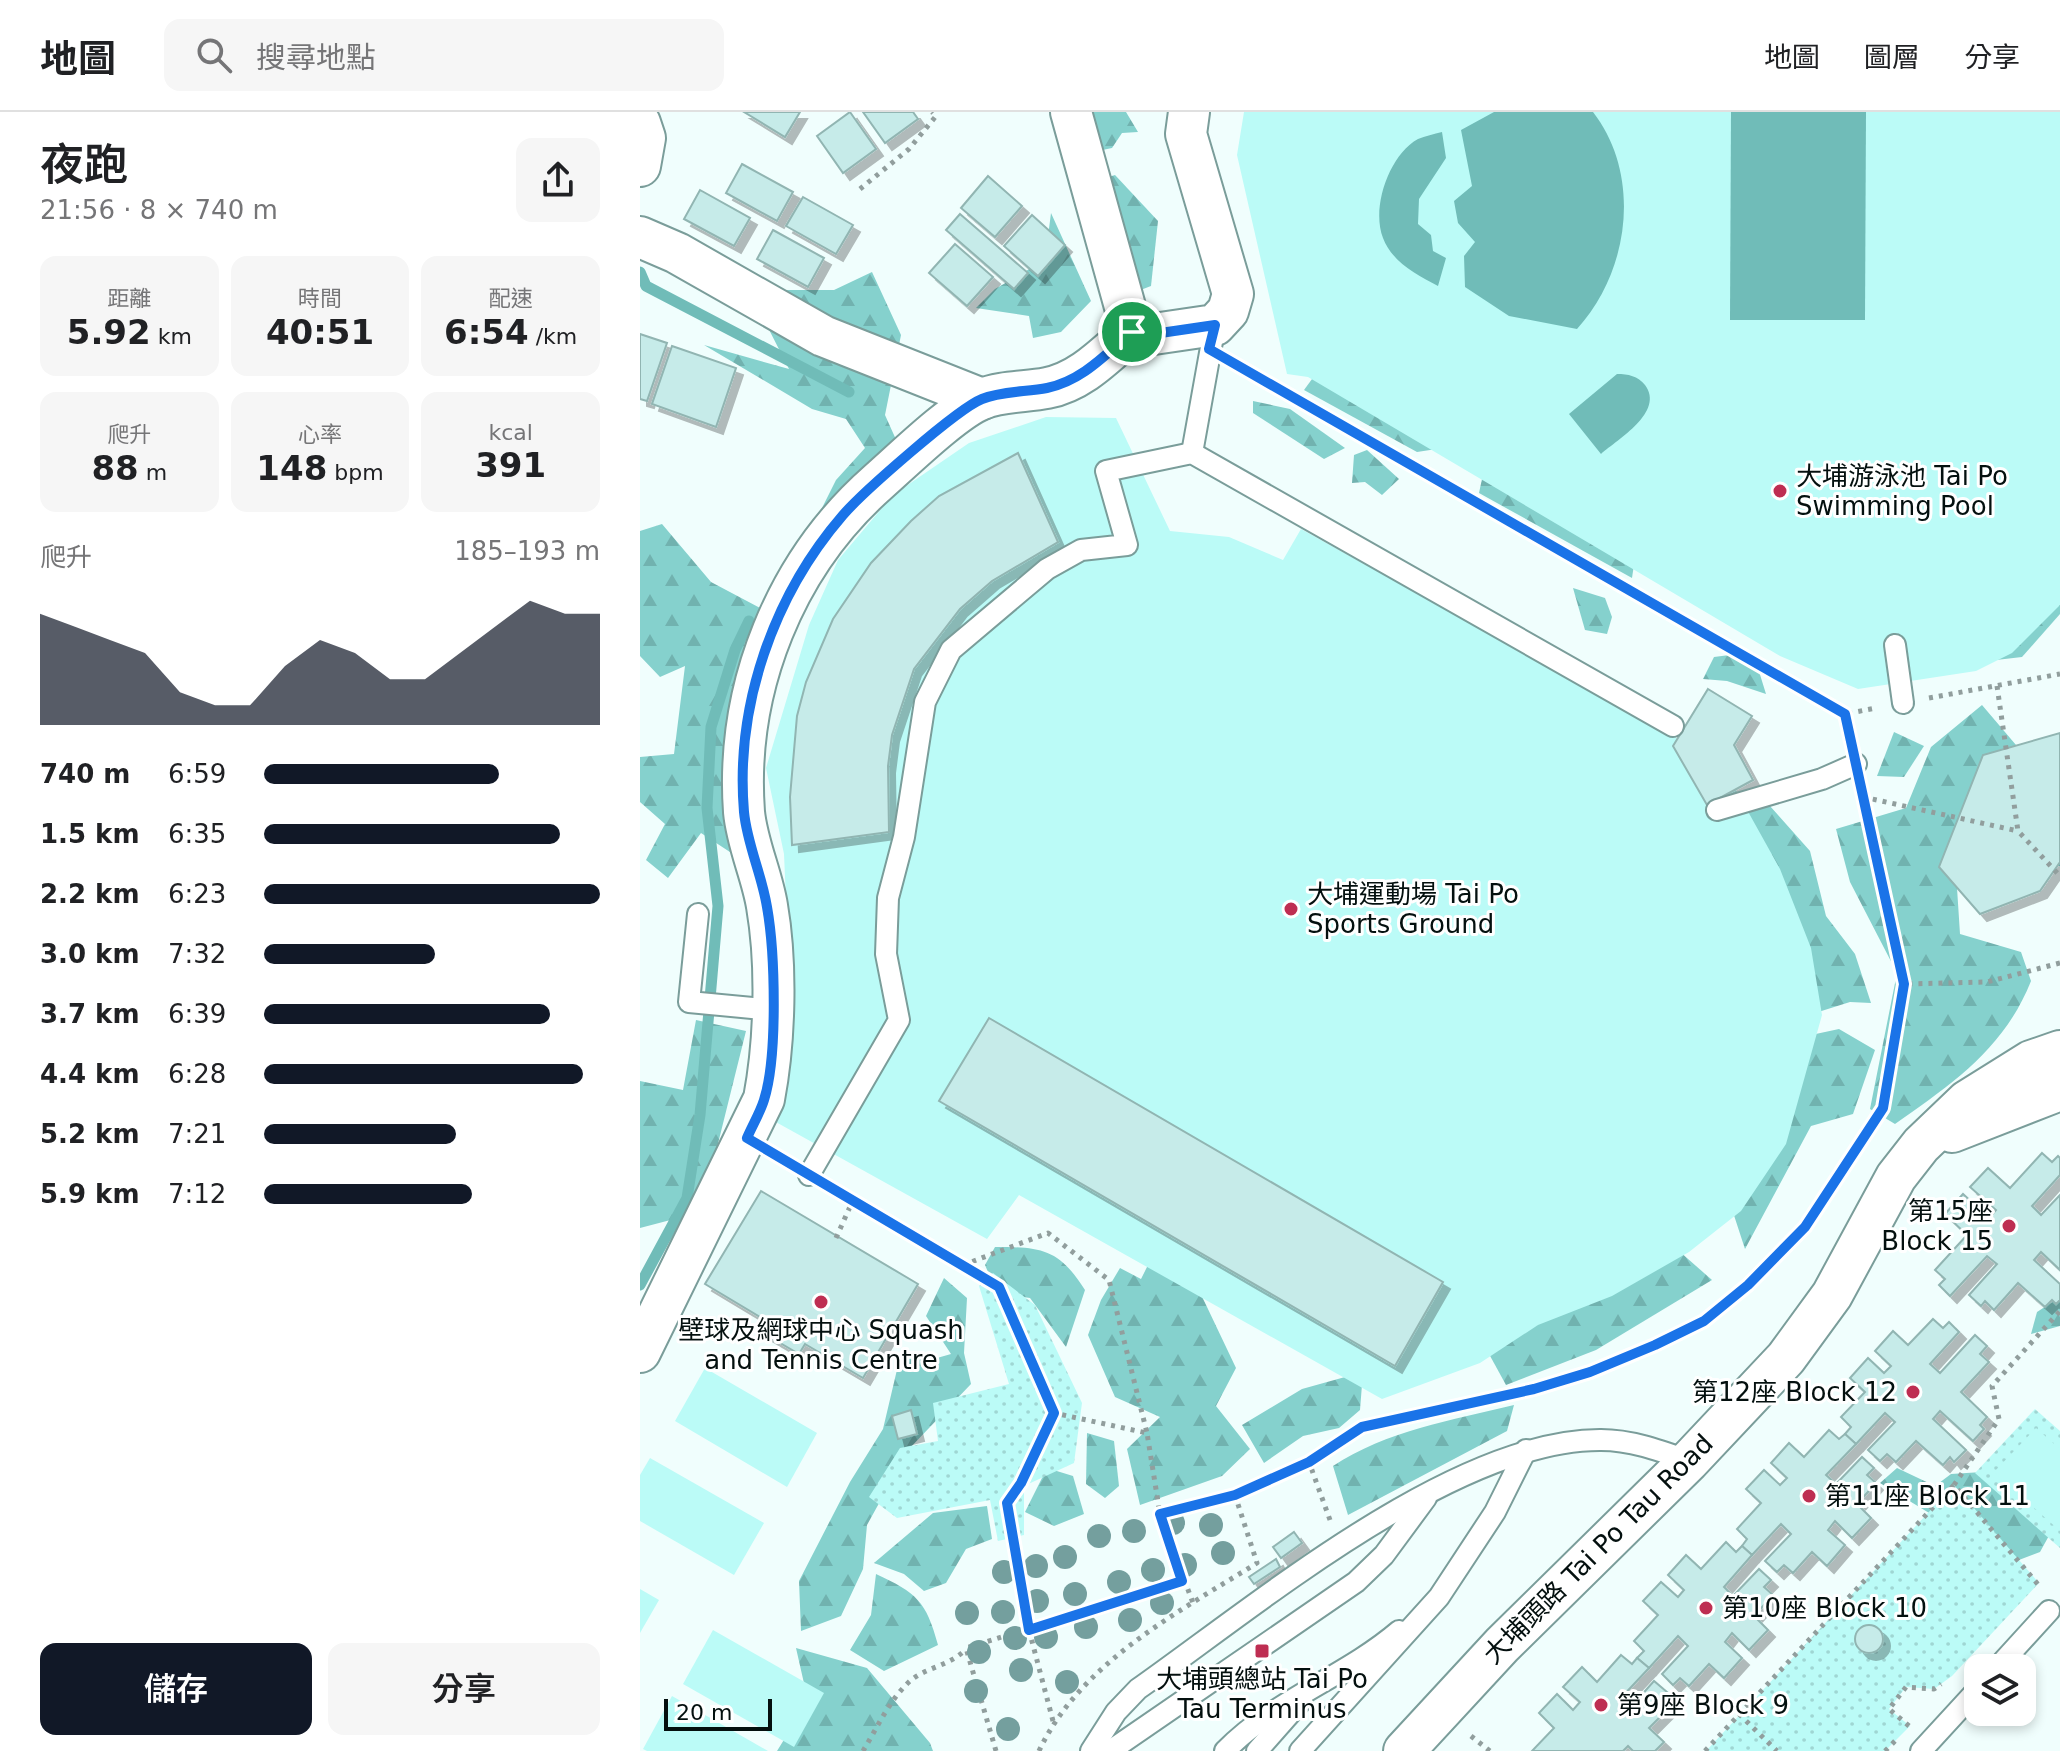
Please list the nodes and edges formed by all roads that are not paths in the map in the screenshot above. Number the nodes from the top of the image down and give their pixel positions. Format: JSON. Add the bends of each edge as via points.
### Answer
{"nodes":[{"id":1,"x":1071,"y":112,"type":"edge"},
{"id":2,"x":1189,"y":112,"type":"edge"},
{"id":3,"x":640,"y":123,"type":"edge"},
{"id":4,"x":640,"y":166,"type":"edge"},
{"id":5,"x":640,"y":237,"type":"edge"},
{"id":6,"x":1132,"y":332,"type":"junction"},
{"id":7,"x":1212,"y":337,"type":"junction"},
{"id":8,"x":982,"y":399,"type":"junction"},
{"id":9,"x":1192,"y":453,"type":"junction"},
{"id":10,"x":1895,"y":645,"type":"dead end"},
{"id":11,"x":1903,"y":703,"type":"road end"},
{"id":12,"x":1673,"y":726,"type":"dead end"},
{"id":13,"x":1856,"y":764,"type":"road end"},
{"id":14,"x":1717,"y":810,"type":"dead end"},
{"id":15,"x":698,"y":914,"type":"dead end"},
{"id":16,"x":773,"y":1010,"type":"junction"},
{"id":17,"x":2060,"y":1051,"type":"edge"},
{"id":18,"x":2060,"y":1090,"type":"edge"},
{"id":19,"x":1921,"y":1145,"type":"junction"},
{"id":20,"x":809,"y":1175,"type":"road end"},
{"id":21,"x":640,"y":1352,"type":"edge"},
{"id":22,"x":1526,"y":1450,"type":"junction"},
{"id":23,"x":1689,"y":1461,"type":"junction"},
{"id":24,"x":1428,"y":1495,"type":"junction"},
{"id":25,"x":1439,"y":1597,"type":"junction"},
{"id":26,"x":2049,"y":1611,"type":"dead end"},
{"id":27,"x":2010,"y":1654,"type":"edge"},
{"id":28,"x":1312,"y":1688,"type":"junction"},
{"id":29,"x":1964,"y":1704,"type":"edge"},
{"id":30,"x":1421,"y":1744,"type":"edge"},
{"id":31,"x":1091,"y":1751,"type":"edge"},
{"id":32,"x":1110,"y":1751,"type":"edge"},
{"id":33,"x":1225,"y":1751,"type":"edge"},
{"id":34,"x":1257,"y":1751,"type":"edge"},
{"id":35,"x":1300,"y":1751,"type":"edge"},
{"id":36,"x":1921,"y":1751,"type":"edge"}],
"edges":[{"from":1,"to":6,"type":"street"},
{"from":2,"to":7,"type":"street","via":[[1187,138],[1233,294]]},
{"from":3,"to":4,"type":"street","via":[[645,138]]},
{"from":5,"to":8,"type":"street","via":[[823,336]]},
{"from":6,"to":7,"type":"street"},
{"from":6,"to":8,"type":"street","via":[[1072,380]]},
{"from":7,"to":9,"type":"lane"},
{"from":8,"to":16,"type":"street","via":[[843,515],[808,562],[768,636],[748,714],[744,813],[768,908]]},
{"from":9,"to":12,"type":"lane"},
{"from":9,"to":20,"type":"lane","via":[[1106,471],[1127,545],[1081,550],[1047,569],[951,650],[925,702],[904,837],[888,898],[886,954],[899,1020]]},
{"from":10,"to":11,"type":"lane"},
{"from":13,"to":14,"type":"lane"},
{"from":15,"to":16,"type":"lane","via":[[689,1002]]},
{"from":16,"to":21,"type":"street","via":[[764,1099]]},
{"from":17,"to":19,"type":"street","name":"大埔頭路 Tai Po Tau Road","via":[[2031,1061],[1967,1101]]},
{"from":18,"to":19,"type":"street"},
{"from":19,"to":23,"type":"street","name":"大埔頭路 Tai Po Tau Road","via":[[1896,1177],[1832,1295],[1786,1358]]},
{"from":22,"to":23,"type":"lane","via":[[1603,1440],[1650,1447]]},
{"from":22,"to":24,"type":"lane"},
{"from":22,"to":25,"type":"lane","via":[[1495,1512]]},
{"from":23,"to":30,"type":"street","name":"大埔頭路 Tai Po Tau Road","via":[[1502,1645]]},
{"from":24,"to":31,"type":"lane","via":[[1341,1546],[1138,1689]]},
{"from":24,"to":32,"type":"lane","via":[[1384,1555],[1356,1582]]},
{"from":25,"to":28,"type":"lane","via":[[1391,1637]]},
{"from":25,"to":35,"type":"lane"},
{"from":26,"to":27,"type":"lane"},
{"from":28,"to":33,"type":"lane","via":[[1281,1704]]},
{"from":28,"to":34,"type":"lane"},
{"from":29,"to":36,"type":"lane"}]}
